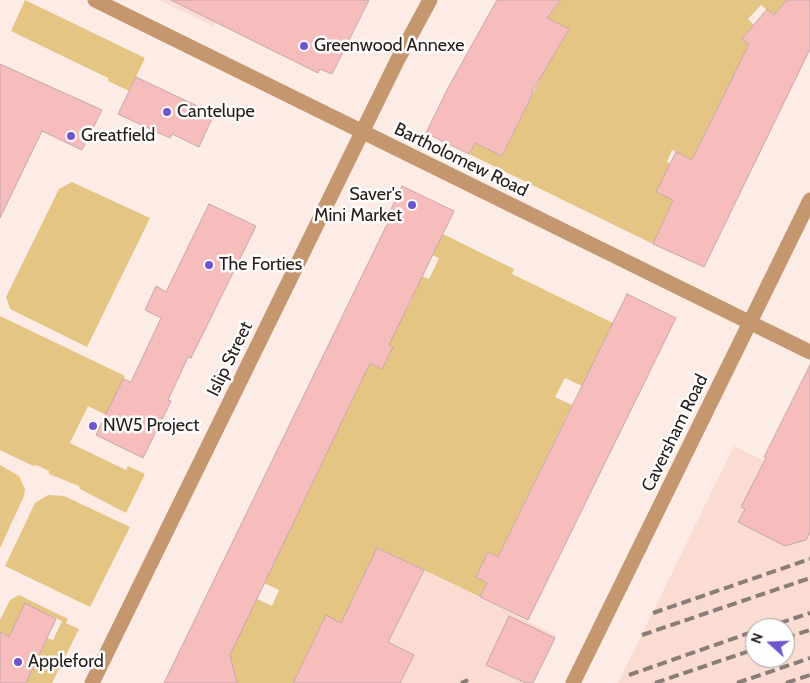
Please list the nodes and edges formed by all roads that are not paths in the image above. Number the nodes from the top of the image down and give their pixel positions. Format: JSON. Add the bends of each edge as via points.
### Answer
{"nodes":[{"id":1,"x":95,"y":0,"type":"edge"},
{"id":2,"x":430,"y":0,"type":"edge"},
{"id":3,"x":362,"y":133,"type":"junction"},
{"id":4,"x":810,"y":200,"type":"edge"},
{"id":5,"x":751,"y":322,"type":"junction"},
{"id":6,"x":810,"y":352,"type":"edge"},
{"id":7,"x":92,"y":683,"type":"edge"},
{"id":8,"x":573,"y":683,"type":"edge"}],
"edges":[{"from":1,"to":3,"type":"street","name":"Bartholomew Road"},
{"from":2,"to":3,"type":"street","name":"Islip Street"},
{"from":3,"to":5,"type":"street","name":"Bartholomew Road"},
{"from":3,"to":7,"type":"street","name":"Islip Street"},
{"from":4,"to":5,"type":"street","name":"Caversham Road"},
{"from":5,"to":6,"type":"street","name":"Bartholomew Road"},
{"from":5,"to":8,"type":"street","name":"Caversham Road"}]}
